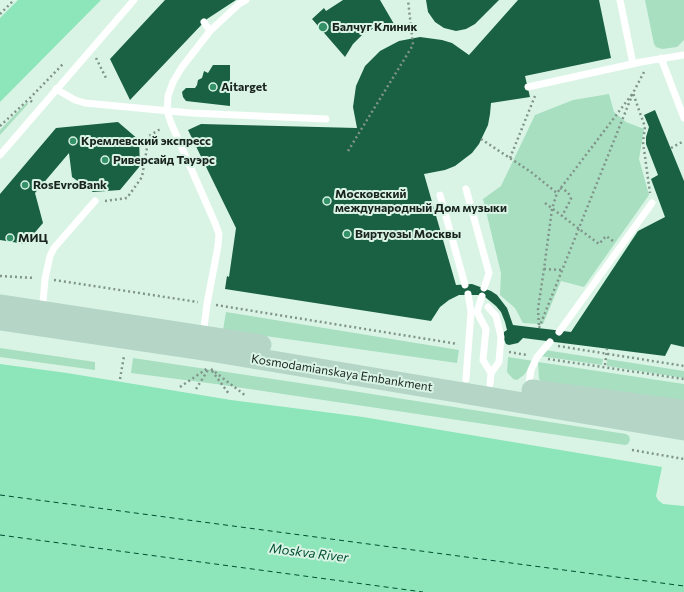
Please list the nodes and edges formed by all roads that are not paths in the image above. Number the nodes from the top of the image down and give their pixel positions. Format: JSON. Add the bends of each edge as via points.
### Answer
{"nodes":[{"id":1,"x":134,"y":0,"type":"edge"},
{"id":2,"x":246,"y":0,"type":"edge"},
{"id":3,"x":620,"y":0,"type":"edge"},
{"id":4,"x":204,"y":22,"type":"dead end"},
{"id":5,"x":210,"y":31,"type":"junction"},
{"id":6,"x":684,"y":55,"type":"edge"},
{"id":7,"x":661,"y":58,"type":"junction"},
{"id":8,"x":633,"y":64,"type":"junction"},
{"id":9,"x":528,"y":87,"type":"dead end"},
{"id":10,"x":56,"y":89,"type":"junction"},
{"id":11,"x":167,"y":111,"type":"junction"},
{"id":12,"x":684,"y":118,"type":"edge"},
{"id":13,"x":326,"y":119,"type":"dead end"},
{"id":14,"x":0,"y":155,"type":"edge"},
{"id":15,"x":466,"y":189,"type":"dead end"},
{"id":16,"x":440,"y":195,"type":"dead end"},
{"id":17,"x":95,"y":201,"type":"road end"},
{"id":18,"x":652,"y":203,"type":"road end"},
{"id":19,"x":465,"y":285,"type":"dead end"},
{"id":20,"x":484,"y":288,"type":"dead end"},
{"id":21,"x":468,"y":294,"type":"dead end"},
{"id":22,"x":482,"y":296,"type":"dead end"},
{"id":23,"x":0,"y":305,"type":"edge"},
{"id":24,"x":488,"y":307,"type":"dead end"},
{"id":25,"x":44,"y":312,"type":"junction"},
{"id":26,"x":474,"y":312,"type":"junction"},
{"id":27,"x":0,"y":320,"type":"edge"},
{"id":28,"x":559,"y":332,"type":"dead end"},
{"id":29,"x":203,"y":335,"type":"junction"},
{"id":30,"x":549,"y":343,"type":"road end"},
{"id":31,"x":466,"y":379,"type":"junction"},
{"id":32,"x":490,"y":379,"type":"junction"},
{"id":33,"x":528,"y":390,"type":"junction"},
{"id":34,"x":684,"y":410,"type":"edge"},
{"id":35,"x":684,"y":430,"type":"edge"}],
"edges":[{"from":1,"to":10,"type":"lane"},
{"from":2,"to":5,"type":"lane"},
{"from":3,"to":8,"type":"lane"},
{"from":4,"to":5,"type":"lane"},
{"from":5,"to":11,"type":"lane","via":[[173,82],[168,96]]},
{"from":6,"to":7,"type":"lane"},
{"from":7,"to":8,"type":"lane"},
{"from":7,"to":12,"type":"lane"},
{"from":8,"to":9,"type":"lane"},
{"from":10,"to":11,"type":"lane","via":[[85,103]]},
{"from":10,"to":14,"type":"lane"},
{"from":11,"to":13,"type":"lane"},
{"from":11,"to":29,"type":"lane","via":[[219,234]]},
{"from":15,"to":20,"type":"lane","via":[[488,273]]},
{"from":16,"to":19,"type":"lane"},
{"from":17,"to":25,"type":"lane","via":[[50,256],[45,279]]},
{"from":18,"to":28,"type":"lane"},
{"from":21,"to":26,"type":"lane"},
{"from":22,"to":26,"type":"lane"},
{"from":23,"to":25,"type":"main road","name":"Kosmodamianskaya Embankment"},
{"from":24,"to":32,"type":"lane","via":[[496,316],[501,337],[498,362]]},
{"from":25,"to":29,"type":"main road","name":"Kosmodamianskaya Embankment"},
{"from":26,"to":31,"type":"lane"},
{"from":26,"to":32,"type":"lane","via":[[486,329],[483,360]]},
{"from":27,"to":35,"type":"main road","name":"Kosmodamianskaya Embankment","via":[[211,351]]},
{"from":29,"to":31,"type":"main road","name":"Kosmodamianskaya Embankment"},
{"from":30,"to":33,"type":"lane","via":[[537,357],[531,370]]},
{"from":31,"to":32,"type":"main road","name":"Kosmodamianskaya Embankment"},
{"from":32,"to":33,"type":"main road","name":"Kosmodamianskaya Embankment"},
{"from":33,"to":34,"type":"main road","name":"Kosmodamianskaya Embankment"}]}
